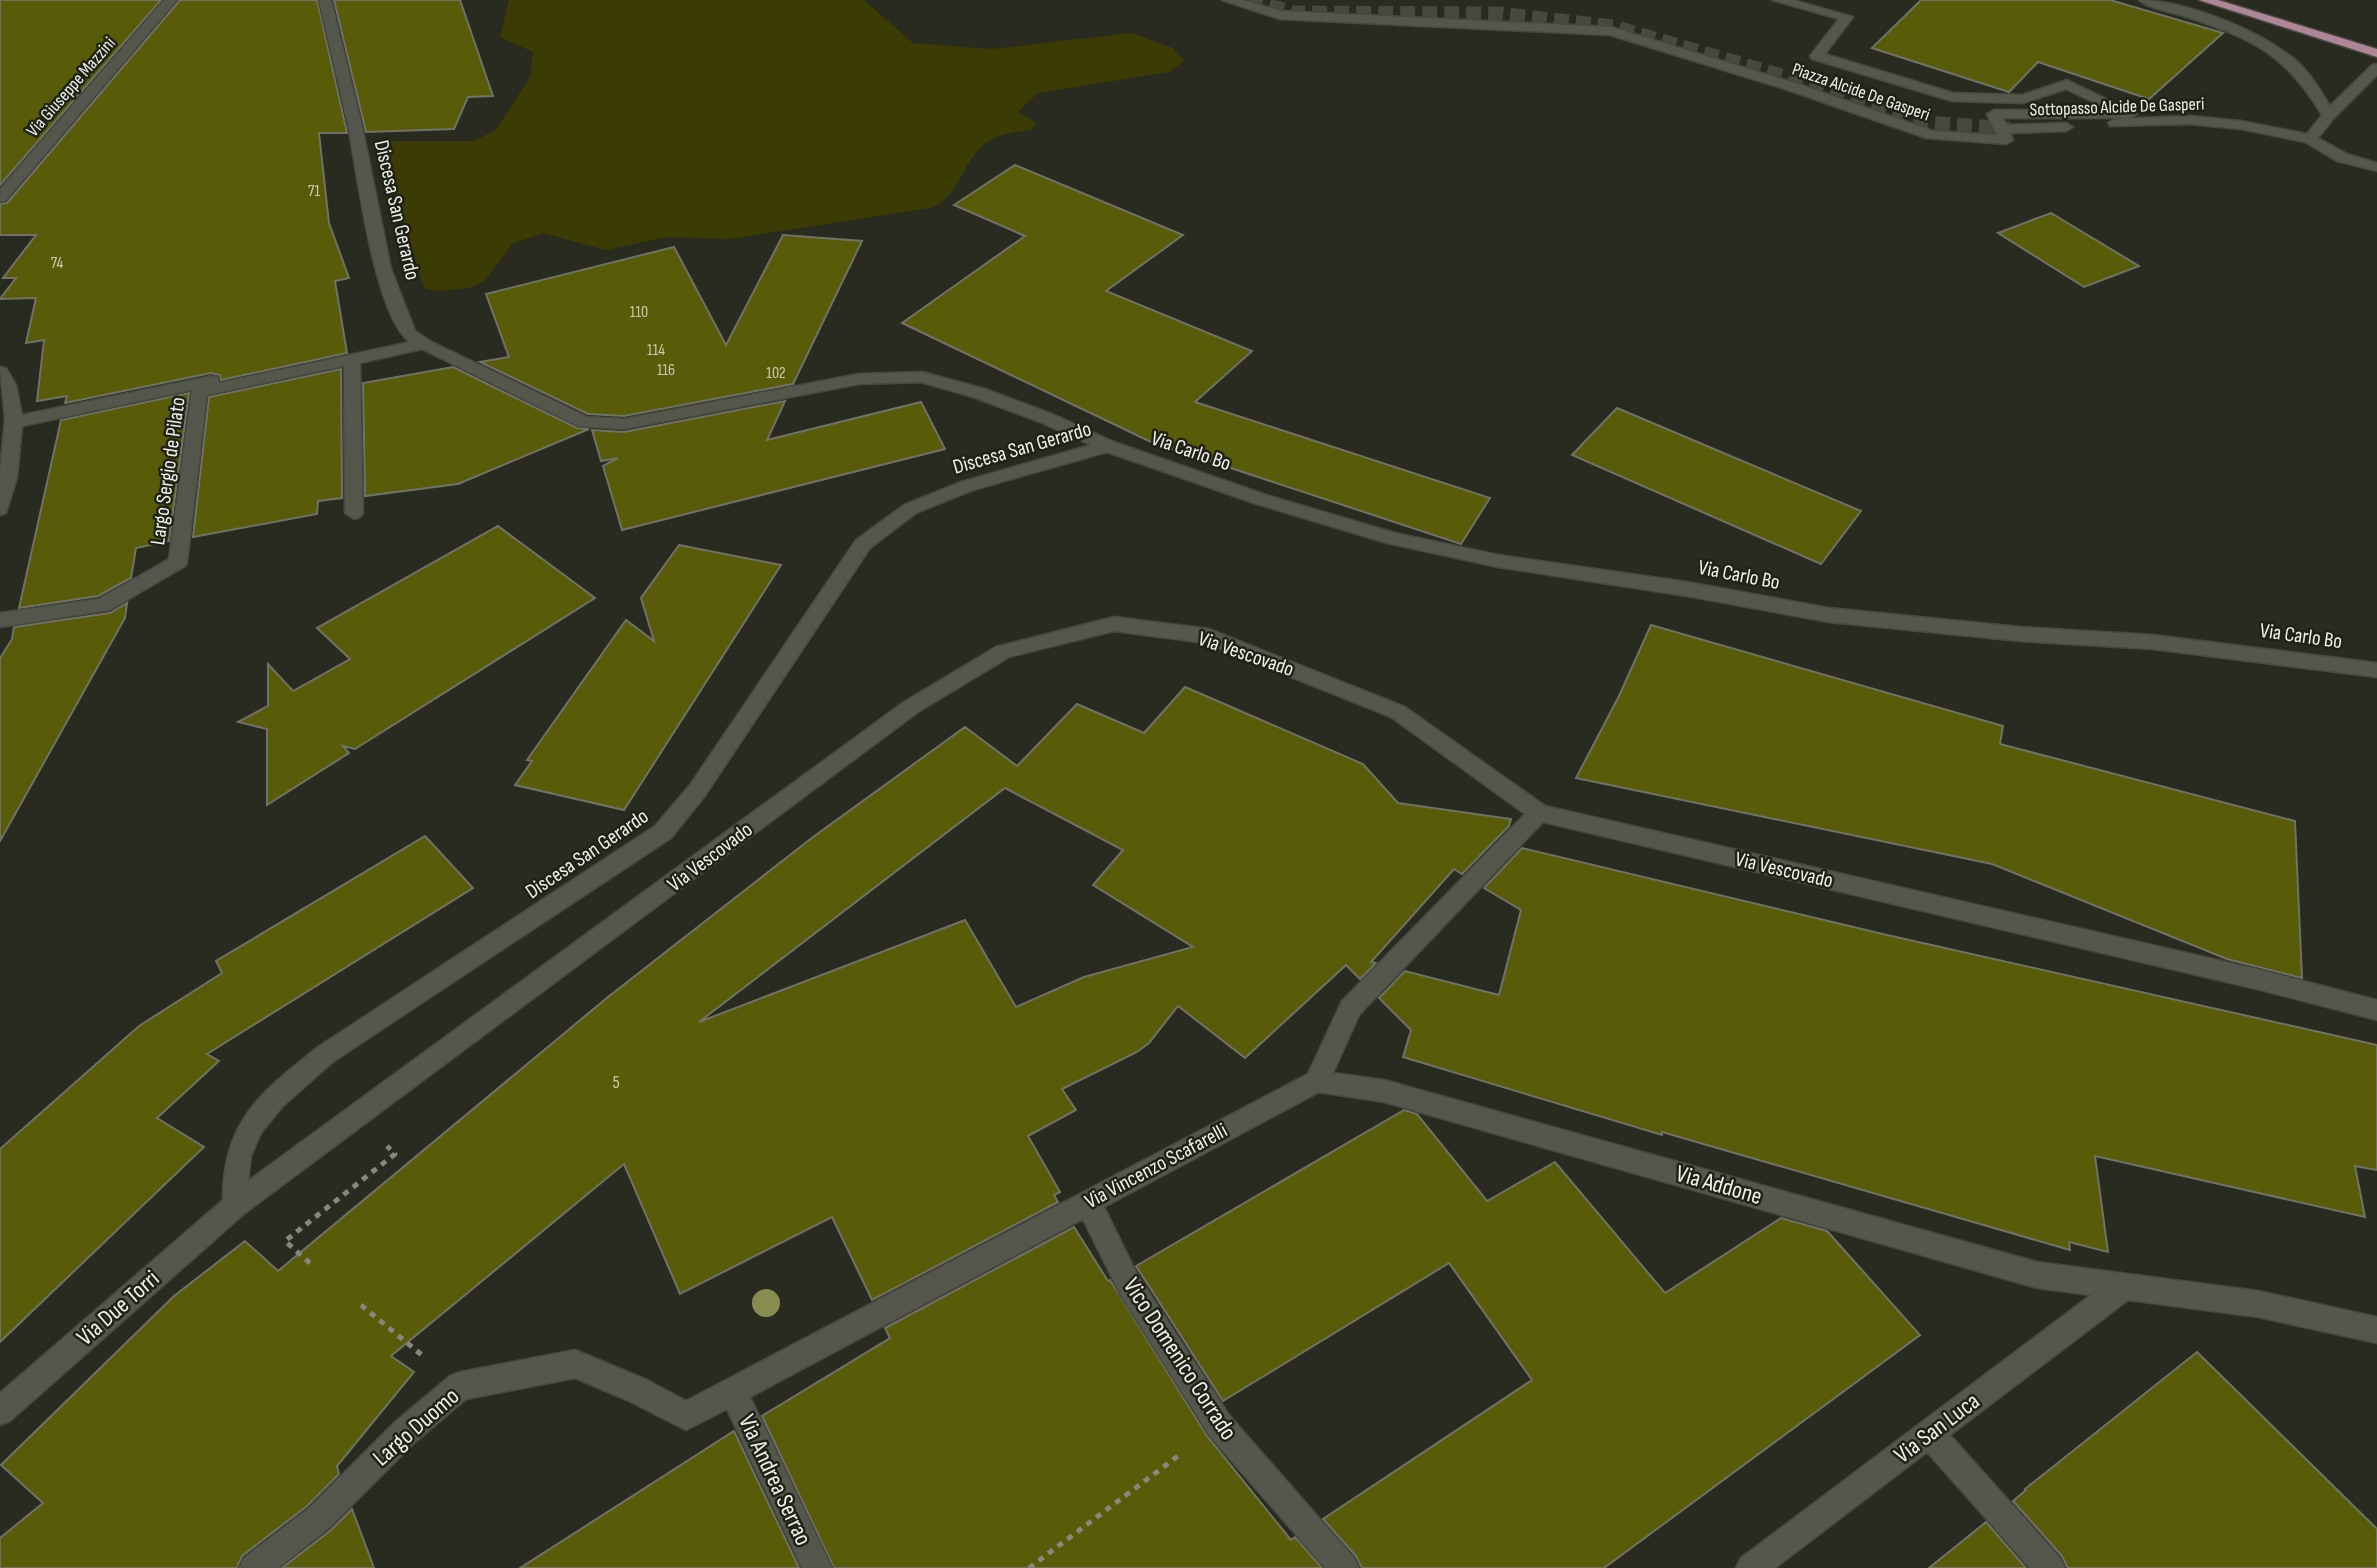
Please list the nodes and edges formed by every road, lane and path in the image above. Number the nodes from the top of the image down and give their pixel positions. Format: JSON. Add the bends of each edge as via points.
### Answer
{"nodes":[{"id":1,"x":171,"y":0,"type":"edge"},
{"id":2,"x":325,"y":0,"type":"edge"},
{"id":3,"x":1228,"y":0,"type":"edge"},
{"id":4,"x":1778,"y":0,"type":"edge"},
{"id":5,"x":2145,"y":0,"type":"edge"},
{"id":6,"x":2205,"y":0,"type":"edge"},
{"id":7,"x":2377,"y":53,"type":"edge"},
{"id":8,"x":2377,"y":68,"type":"edge"},
{"id":9,"x":2329,"y":115,"type":"junction"},
{"id":10,"x":2009,"y":129,"type":"tunnel mouth"},
{"id":11,"x":2310,"y":139,"type":"junction"},
{"id":12,"x":2377,"y":167,"type":"edge"},
{"id":13,"x":0,"y":198,"type":"edge"},
{"id":14,"x":420,"y":342,"type":"junction"},
{"id":15,"x":352,"y":360,"type":"junction"},
{"id":16,"x":0,"y":372,"type":"edge"},
{"id":17,"x":16,"y":422,"type":"junction"},
{"id":18,"x":1108,"y":446,"type":"junction"},
{"id":19,"x":0,"y":509,"type":"edge"},
{"id":20,"x":354,"y":513,"type":"dead end"},
{"id":21,"x":0,"y":620,"type":"edge"},
{"id":22,"x":2377,"y":670,"type":"edge"},
{"id":23,"x":1539,"y":813,"type":"junction"},
{"id":24,"x":2377,"y":1010,"type":"edge"},
{"id":25,"x":1317,"y":1080,"type":"junction"},
{"id":26,"x":395,"y":1154,"type":"dead end"},
{"id":27,"x":1088,"y":1203,"type":"junction"},
{"id":28,"x":236,"y":1205,"type":"junction"},
{"id":29,"x":310,"y":1263,"type":"dead end"},
{"id":30,"x":2123,"y":1287,"type":"junction"},
{"id":31,"x":361,"y":1305,"type":"dead end"},
{"id":32,"x":2377,"y":1330,"type":"edge"},
{"id":33,"x":460,"y":1387,"type":"junction"},
{"id":34,"x":733,"y":1392,"type":"junction"},
{"id":35,"x":0,"y":1411,"type":"edge"},
{"id":36,"x":686,"y":1416,"type":"joint"},
{"id":37,"x":1219,"y":1425,"type":"junction"},
{"id":38,"x":1930,"y":1434,"type":"junction"},
{"id":39,"x":254,"y":1568,"type":"edge"},
{"id":40,"x":817,"y":1568,"type":"edge"},
{"id":41,"x":1029,"y":1568,"type":"edge"},
{"id":42,"x":1344,"y":1568,"type":"edge"},
{"id":43,"x":1751,"y":1568,"type":"edge"},
{"id":44,"x":2050,"y":1568,"type":"edge"}],
"edges":[{"from":1,"to":13,"type":"street","name":"Via Giuseppe Mazzini"},
{"from":2,"to":14,"type":"street","name":"Discesa San Gerardo","via":[[383,269],[408,332]]},
{"from":3,"to":4,"type":"street","name":"Piazza Alcide De Gasperi","via":[[1280,15],[1611,31],[1931,135],[2006,141],[1994,114],[2130,114],[2067,84],[2023,99],[1952,97],[1817,56],[1847,17]]},
{"from":5,"to":9,"type":"street","via":[[2186,12],[2262,45],[2289,62]]},
{"from":6,"to":7,"type":"main road"},
{"from":8,"to":9,"type":"street"},
{"from":9,"to":11,"type":"street"},
{"from":10,"to":11,"type":"street","name":"Sottopasso Alcide De Gasperi","via":[[2190,120]]},
{"from":11,"to":12,"type":"street","via":[[2343,160]]},
{"from":14,"to":15,"type":"street","name":"Largo Sergio de Pilato"},
{"from":14,"to":17,"type":"street"},
{"from":14,"to":18,"type":"street","name":"Discesa San Gerardo","via":[[584,422],[624,424],[859,379],[922,377],[990,397]]},
{"from":15,"to":20,"type":"street"},
{"from":15,"to":21,"type":"street","name":"Largo Sergio de Pilato","via":[[199,392],[178,562],[103,605]]},
{"from":16,"to":17,"type":"street"},
{"from":17,"to":19,"type":"street"},
{"from":18,"to":22,"type":"street","name":"Via Carlo Bo","via":[[1380,535],[1498,561],[1829,615],[2153,642]]},
{"from":18,"to":28,"type":"street","name":"Discesa San Gerardo","via":[[967,486],[910,509],[863,544],[697,791],[663,832],[326,1054],[278,1094],[252,1122],[237,1158]]},
{"from":23,"to":24,"type":"street","name":"Via Vescovado"},
{"from":23,"to":25,"type":"street","via":[[1350,1008]]},
{"from":23,"to":28,"type":"street","name":"Via Vescovado","via":[[1398,712],[1209,636],[1114,624],[1003,652],[911,707]]},
{"from":25,"to":27,"type":"street","name":"Via Vincenzo Scafarelli"},
{"from":25,"to":30,"type":"street","name":"Via Addone","via":[[1384,1091],[2037,1275]]},
{"from":26,"to":29,"type":"path","via":[[285,1241]]},
{"from":27,"to":34,"type":"street","name":"Via Vincenzo Scafarelli"},
{"from":27,"to":37,"type":"street","name":"Vico Domenico Corrado","via":[[1129,1285]]},
{"from":28,"to":35,"type":"street","name":"Via Due Torri"},
{"from":30,"to":32,"type":"street","name":"Via Addone","via":[[2258,1304]]},
{"from":30,"to":38,"type":"street","name":"Via San Luca"},
{"from":31,"to":33,"type":"path"},
{"from":33,"to":36,"type":"street","name":"Largo Duomo","via":[[575,1364]]},
{"from":33,"to":39,"type":"street","name":"Largo Duomo","via":[[405,1432],[318,1518]]},
{"from":34,"to":36,"type":"street","name":"Via Vincenzo Scafarelli"},
{"from":34,"to":40,"type":"street","name":"Via Andrea Serrao"},
{"from":37,"to":41,"type":"path"},
{"from":37,"to":42,"type":"street","name":"Vico Domenico Corrado"},
{"from":38,"to":43,"type":"street","name":"Via San Luca"},
{"from":38,"to":44,"type":"street"}]}
